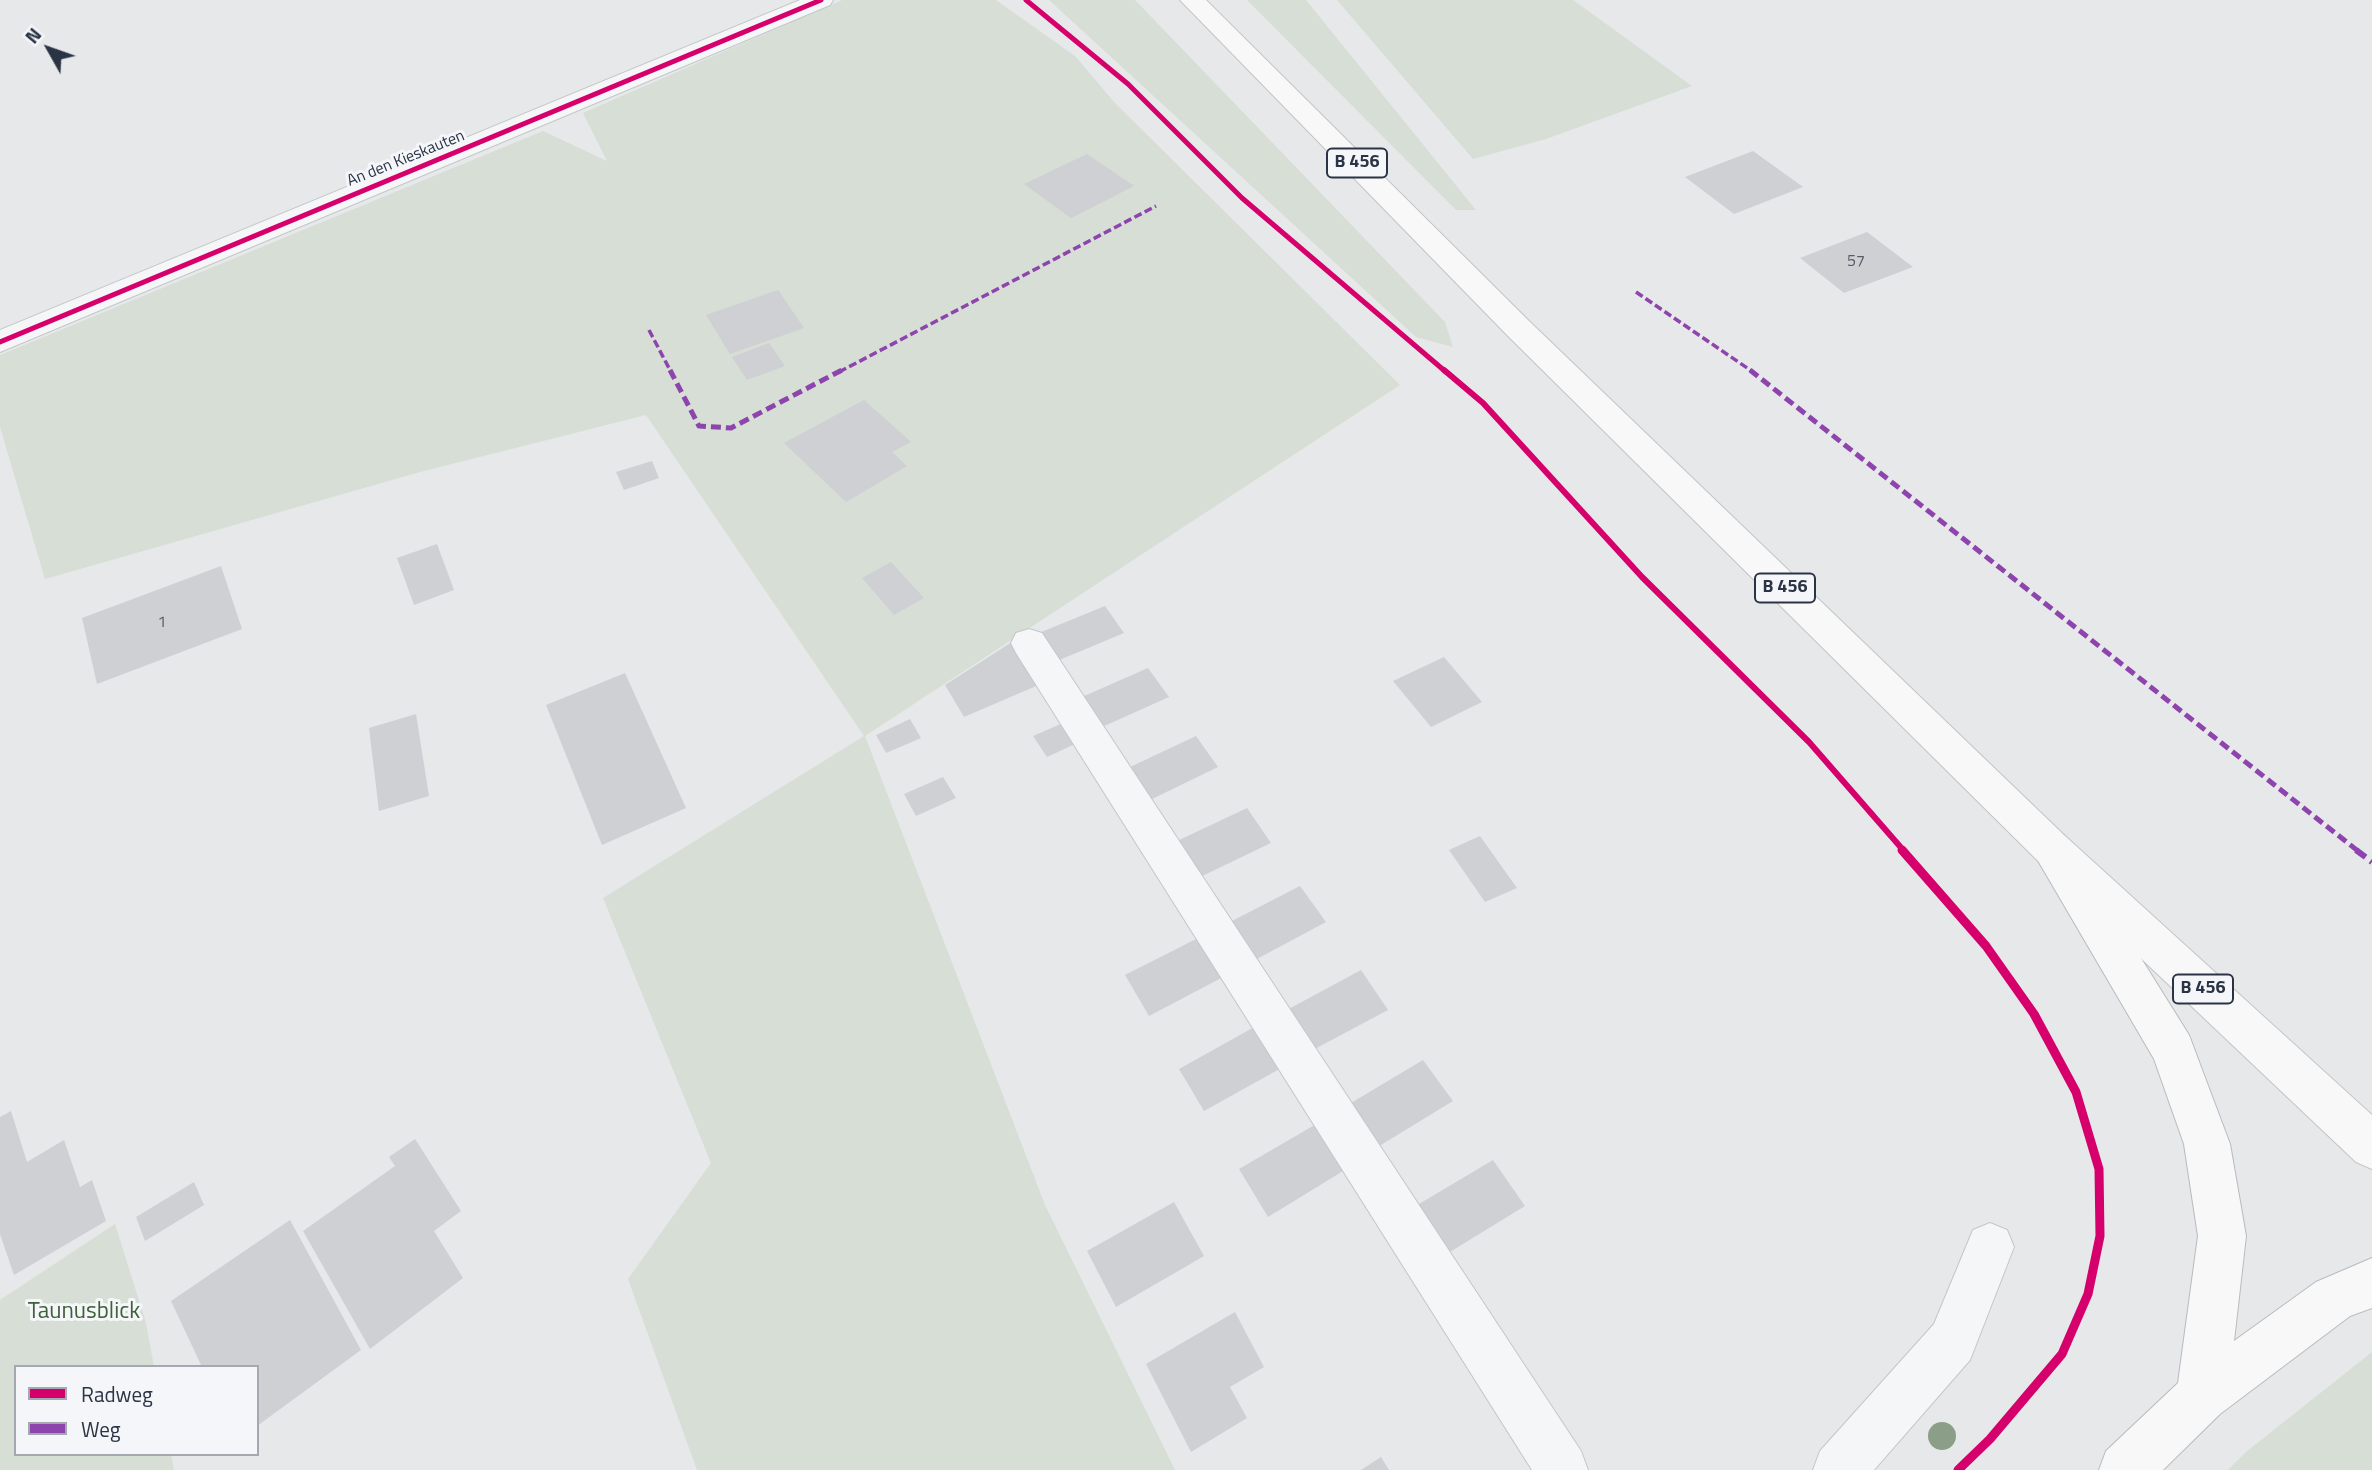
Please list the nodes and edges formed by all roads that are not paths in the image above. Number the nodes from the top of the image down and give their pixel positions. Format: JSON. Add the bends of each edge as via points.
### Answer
{"nodes":[{"id":1,"x":821,"y":0,"type":"edge"},
{"id":2,"x":1192,"y":0,"type":"edge"},
{"id":3,"x":0,"y":342,"type":"edge"},
{"id":4,"x":1029,"y":643,"type":"dead end"},
{"id":5,"x":2050,"y":847,"type":"junction"},
{"id":6,"x":2367,"y":1139,"type":"edge"},
{"id":7,"x":1990,"y":1247,"type":"dead end"},
{"id":8,"x":2372,"y":1283,"type":"edge"},
{"id":9,"x":2202,"y":1396,"type":"junction"},
{"id":10,"x":1562,"y":1470,"type":"edge"},
{"id":11,"x":1839,"y":1470,"type":"edge"},
{"id":12,"x":2125,"y":1470,"type":"edge"}],
"edges":[{"from":1,"to":3,"type":"lane","name":"An den Kieskauten"},
{"from":2,"to":5,"type":"main road","number":"B 456","via":[[1519,329]]},
{"from":4,"to":10,"type":"lane"},
{"from":5,"to":6,"type":"main road","number":"B 456"},
{"from":5,"to":9,"type":"main road","via":[[2173,1050],[2207,1144],[2221,1236]]},
{"from":7,"to":11,"type":"lane","via":[[1952,1342]]},
{"from":8,"to":9,"type":"main road","via":[[2333,1299]]},
{"from":9,"to":12,"type":"main road"}]}
